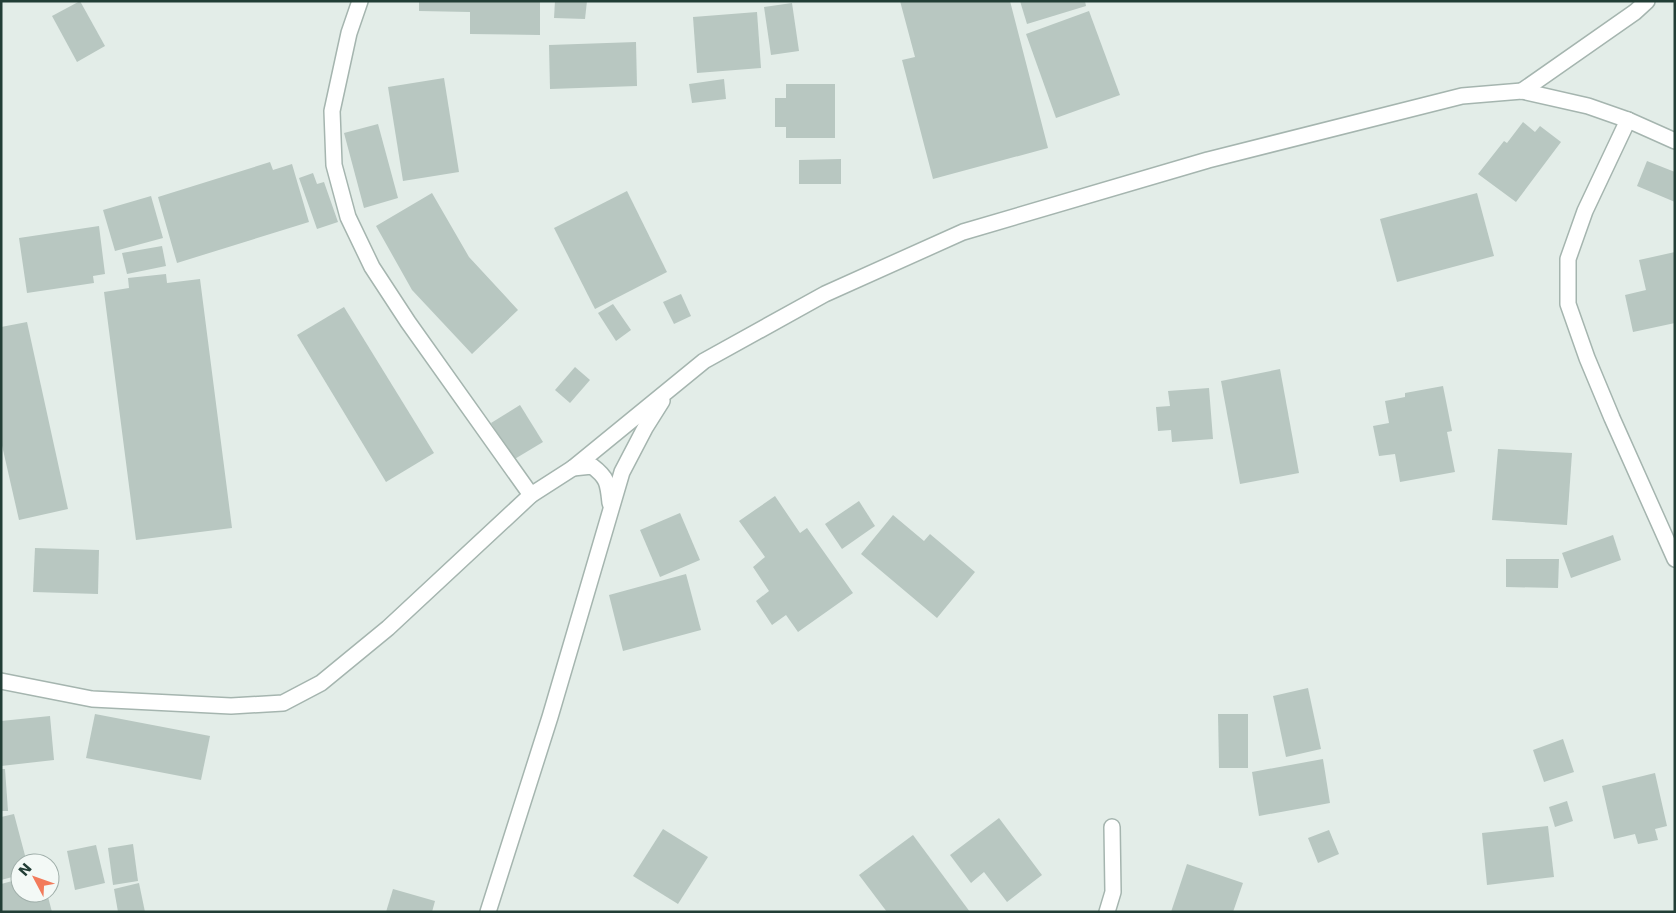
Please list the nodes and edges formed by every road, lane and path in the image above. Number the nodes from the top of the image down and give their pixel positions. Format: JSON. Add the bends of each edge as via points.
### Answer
{"nodes":[{"id":1,"x":360,"y":1,"type":"edge"},
{"id":2,"x":1647,"y":1,"type":"edge"},
{"id":3,"x":1522,"y":90,"type":"junction"},
{"id":4,"x":1628,"y":120,"type":"junction"},
{"id":5,"x":1675,"y":141,"type":"edge"},
{"id":6,"x":670,"y":389,"type":"junction"},
{"id":7,"x":573,"y":468,"type":"junction"},
{"id":8,"x":531,"y":495,"type":"junction"},
{"id":9,"x":611,"y":507,"type":"junction"},
{"id":10,"x":1675,"y":559,"type":"edge"},
{"id":11,"x":1,"y":681,"type":"edge"},
{"id":12,"x":1112,"y":827,"type":"dead end"},
{"id":13,"x":488,"y":912,"type":"edge"},
{"id":14,"x":1107,"y":912,"type":"edge"}],
"edges":[{"from":1,"to":8,"type":"street","via":[[349,33],[332,111],[334,165],[348,217],[387,290]]},
{"from":2,"to":3,"type":"street"},
{"from":3,"to":4,"type":"street","via":[[1588,106]]},
{"from":3,"to":6,"type":"street","via":[[1462,96],[1208,160],[963,232],[825,294],[704,361]]},
{"from":4,"to":5,"type":"street"},
{"from":4,"to":10,"type":"street","via":[[1585,211],[1568,259],[1568,304],[1605,401]]},
{"from":6,"to":7,"type":"street"},
{"from":6,"to":9,"type":"street","via":[[622,472]]},
{"from":7,"to":8,"type":"street"},
{"from":7,"to":9,"type":"street","via":[[592,466],[603,474]]},
{"from":8,"to":11,"type":"street","via":[[388,628],[321,684],[283,703],[231,706],[92,699]]},
{"from":9,"to":13,"type":"street","via":[[553,708]]},
{"from":12,"to":14,"type":"street","via":[[1113,892]]}]}
